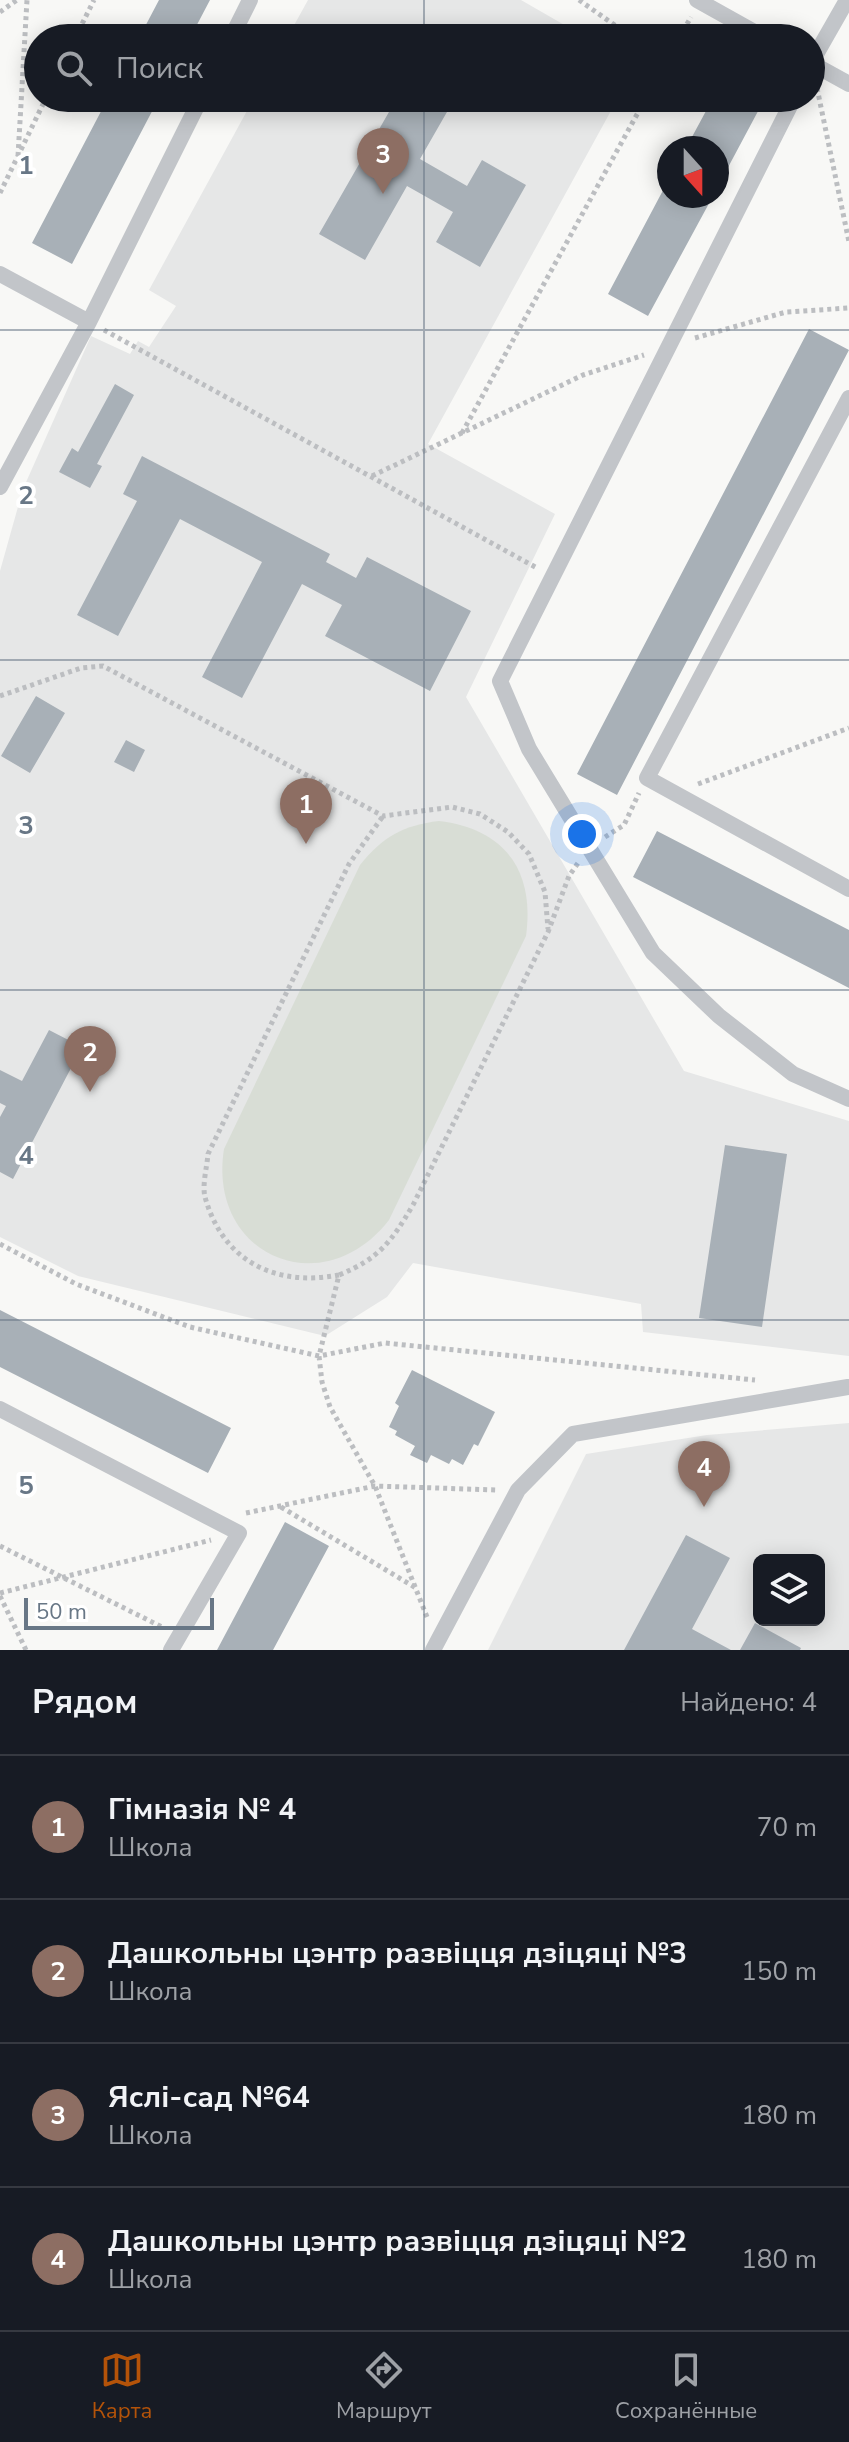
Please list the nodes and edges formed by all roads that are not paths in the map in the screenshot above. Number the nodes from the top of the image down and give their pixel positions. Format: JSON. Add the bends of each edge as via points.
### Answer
{"nodes":[{"id":1,"x":250,"y":0,"type":"edge"},
{"id":2,"x":697,"y":0,"type":"edge"},
{"id":3,"x":847,"y":0,"type":"edge"},
{"id":4,"x":238,"y":24,"type":"edge"},
{"id":5,"x":740,"y":24,"type":"edge"},
{"id":6,"x":825,"y":39,"type":"edge"},
{"id":7,"x":825,"y":71,"type":"edge"},
{"id":8,"x":849,"y":84,"type":"edge"},
{"id":9,"x":194,"y":112,"type":"edge"},
{"id":10,"x":787,"y":112,"type":"edge"},
{"id":11,"x":0,"y":274,"type":"edge"},
{"id":12,"x":89,"y":322,"type":"junction"},
{"id":13,"x":849,"y":398,"type":"edge"},
{"id":14,"x":0,"y":485,"type":"edge"},
{"id":15,"x":849,"y":889,"type":"edge"},
{"id":16,"x":849,"y":1099,"type":"edge"},
{"id":17,"x":848,"y":1387,"type":"edge"},
{"id":18,"x":0,"y":1409,"type":"edge"},
{"id":19,"x":175,"y":1643,"type":"edge"},
{"id":20,"x":435,"y":1646,"type":"edge"}],
"edges":[{"from":1,"to":4,"type":"lane"},
{"from":2,"to":5,"type":"lane"},
{"from":3,"to":6,"type":"lane"},
{"from":7,"to":8,"type":"lane"},
{"from":9,"to":12,"type":"lane"},
{"from":10,"to":16,"type":"lane","via":[[500,681],[529,749],[653,953],[719,1016],[793,1074]]},
{"from":11,"to":12,"type":"lane"},
{"from":12,"to":14,"type":"lane"},
{"from":13,"to":15,"type":"lane","via":[[647,778]]},
{"from":17,"to":20,"type":"lane","via":[[573,1434],[518,1490]]},
{"from":18,"to":19,"type":"lane","via":[[239,1533]]}]}
